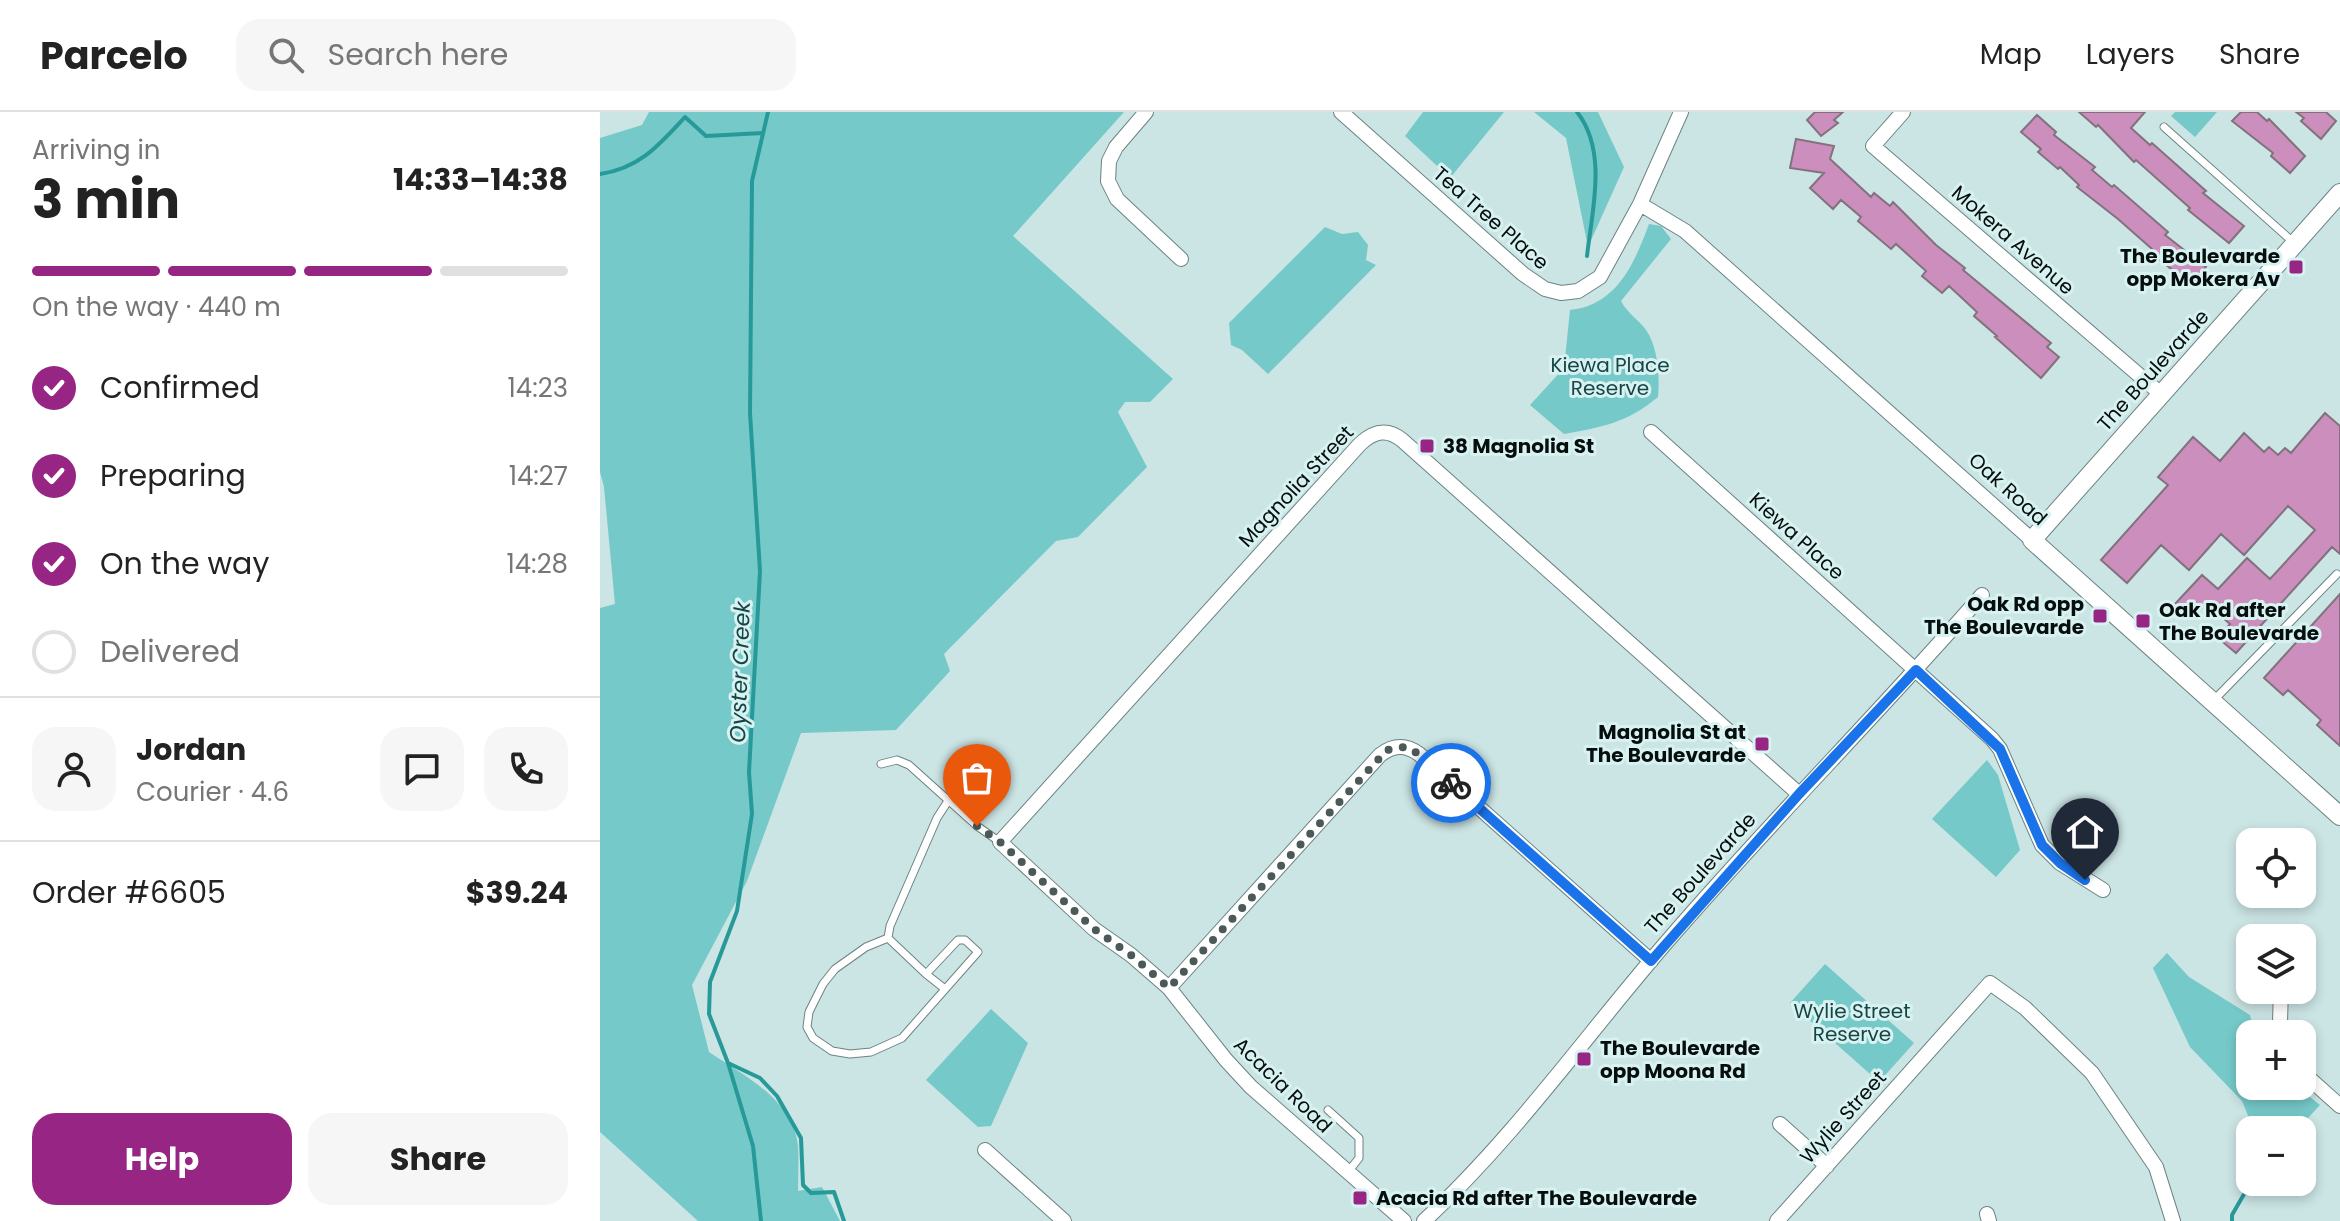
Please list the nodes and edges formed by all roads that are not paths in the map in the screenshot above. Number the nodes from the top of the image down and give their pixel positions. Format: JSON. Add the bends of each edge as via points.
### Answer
{"nodes":[{"id":1,"x":1146,"y":112,"type":"edge"},
{"id":2,"x":1341,"y":112,"type":"edge"},
{"id":3,"x":1681,"y":112,"type":"edge"},
{"id":4,"x":1903,"y":112,"type":"edge"},
{"id":5,"x":2164,"y":127,"type":"dead end"},
{"id":6,"x":2340,"y":193,"type":"edge"},
{"id":7,"x":1640,"y":204,"type":"junction"},
{"id":8,"x":2295,"y":244,"type":"junction"},
{"id":9,"x":1181,"y":259,"type":"dead end"},
{"id":10,"x":2161,"y":394,"type":"junction"},
{"id":11,"x":1651,"y":432,"type":"dead end"},
{"id":12,"x":2032,"y":540,"type":"junction"},
{"id":13,"x":2337,"y":574,"type":"dead end"},
{"id":14,"x":1982,"y":595,"type":"dead end"},
{"id":15,"x":1916,"y":670,"type":"junction"},
{"id":16,"x":2212,"y":701,"type":"junction"},
{"id":17,"x":881,"y":764,"type":"dead end"},
{"id":18,"x":1799,"y":794,"type":"junction"},
{"id":19,"x":948,"y":801,"type":"junction"},
{"id":20,"x":2340,"y":816,"type":"edge"},
{"id":21,"x":1000,"y":842,"type":"junction"},
{"id":22,"x":2103,"y":890,"type":"dead end"},
{"id":23,"x":888,"y":938,"type":"junction"},
{"id":24,"x":1651,"y":961,"type":"junction"},
{"id":25,"x":926,"y":974,"type":"junction"},
{"id":26,"x":1169,"y":988,"type":"junction"},
{"id":27,"x":945,"y":989,"type":"junction"},
{"id":28,"x":2316,"y":1085,"type":"edge"},
{"id":29,"x":2340,"y":1106,"type":"edge"},
{"id":30,"x":1328,"y":1110,"type":"dead end"},
{"id":31,"x":1780,"y":1124,"type":"dead end"},
{"id":32,"x":985,"y":1150,"type":"dead end"},
{"id":33,"x":1827,"y":1166,"type":"junction"},
{"id":34,"x":1348,"y":1172,"type":"junction"},
{"id":35,"x":1064,"y":1221,"type":"edge"},
{"id":36,"x":1404,"y":1221,"type":"edge"},
{"id":37,"x":1424,"y":1221,"type":"edge"},
{"id":38,"x":1777,"y":1221,"type":"edge"},
{"id":39,"x":2173,"y":1221,"type":"edge"}],
"edges":[{"from":1,"to":9,"type":"street","via":[[1116,147],[1108,181],[1117,199]]},
{"from":2,"to":7,"type":"street","name":"Tea Tree Place","via":[[1523,274],[1552,292],[1578,291],[1600,277]]},
{"from":3,"to":7,"type":"street","name":"Tea Tree Place"},
{"from":4,"to":10,"type":"street","name":"Mokera Avenue","via":[[1873,146]]},
{"from":5,"to":8,"type":"lane"},
{"from":6,"to":8,"type":"street","name":"The Boulevarde"},
{"from":7,"to":12,"type":"street","name":"Oak Road","via":[[1685,231]]},
{"from":8,"to":10,"type":"street","name":"The Boulevarde"},
{"from":10,"to":12,"type":"street","name":"The Boulevarde"},
{"from":11,"to":15,"type":"street","name":"Kiewa Place"},
{"from":12,"to":16,"type":"street","name":"Oak Road"},
{"from":13,"to":16,"type":"lane"},
{"from":14,"to":15,"type":"street","name":"The Boulevarde"},
{"from":15,"to":18,"type":"street","name":"The Boulevarde"},
{"from":15,"to":22,"type":"street","name":"Kiewa Place","via":[[2000,749],[2042,845]]},
{"from":16,"to":20,"type":"street","name":"Oak Road"},
{"from":17,"to":19,"type":"lane","via":[[897,760],[909,765]]},
{"from":18,"to":21,"type":"street","name":"Magnolia Street","via":[[1402,440],[1384,432],[1360,444]]},
{"from":18,"to":24,"type":"street","name":"The Boulevarde"},
{"from":19,"to":21,"type":"lane"},
{"from":19,"to":23,"type":"lane"},
{"from":21,"to":26,"type":"street","name":"Acacia Road","via":[[1094,929]]},
{"from":23,"to":25,"type":"lane"},
{"from":23,"to":27,"type":"lane","via":[[874,942],[829,975],[809,1012],[807,1027],[813,1038],[842,1053],[878,1050],[908,1033]]},
{"from":24,"to":26,"type":"street","via":[[1419,754],[1396,747],[1380,755]]},
{"from":24,"to":37,"type":"street","name":"The Boulevarde","via":[[1486,1157]]},
{"from":25,"to":27,"type":"lane"},
{"from":25,"to":27,"type":"lane","via":[[958,940],[965,940],[978,952]]},
{"from":26,"to":34,"type":"street","name":"Acacia Road","via":[[1243,1078]]},
{"from":28,"to":29,"type":"street"},
{"from":30,"to":34,"type":"lane","via":[[1359,1138],[1359,1158]]},
{"from":31,"to":33,"type":"street"},
{"from":32,"to":35,"type":"street"},
{"from":33,"to":38,"type":"street","name":"Wylie Street"},
{"from":33,"to":39,"type":"street","name":"Wylie Street","via":[[1990,983],[2025,1008],[2092,1073],[2156,1167]]},
{"from":34,"to":36,"type":"street","name":"Acacia Road"}]}
